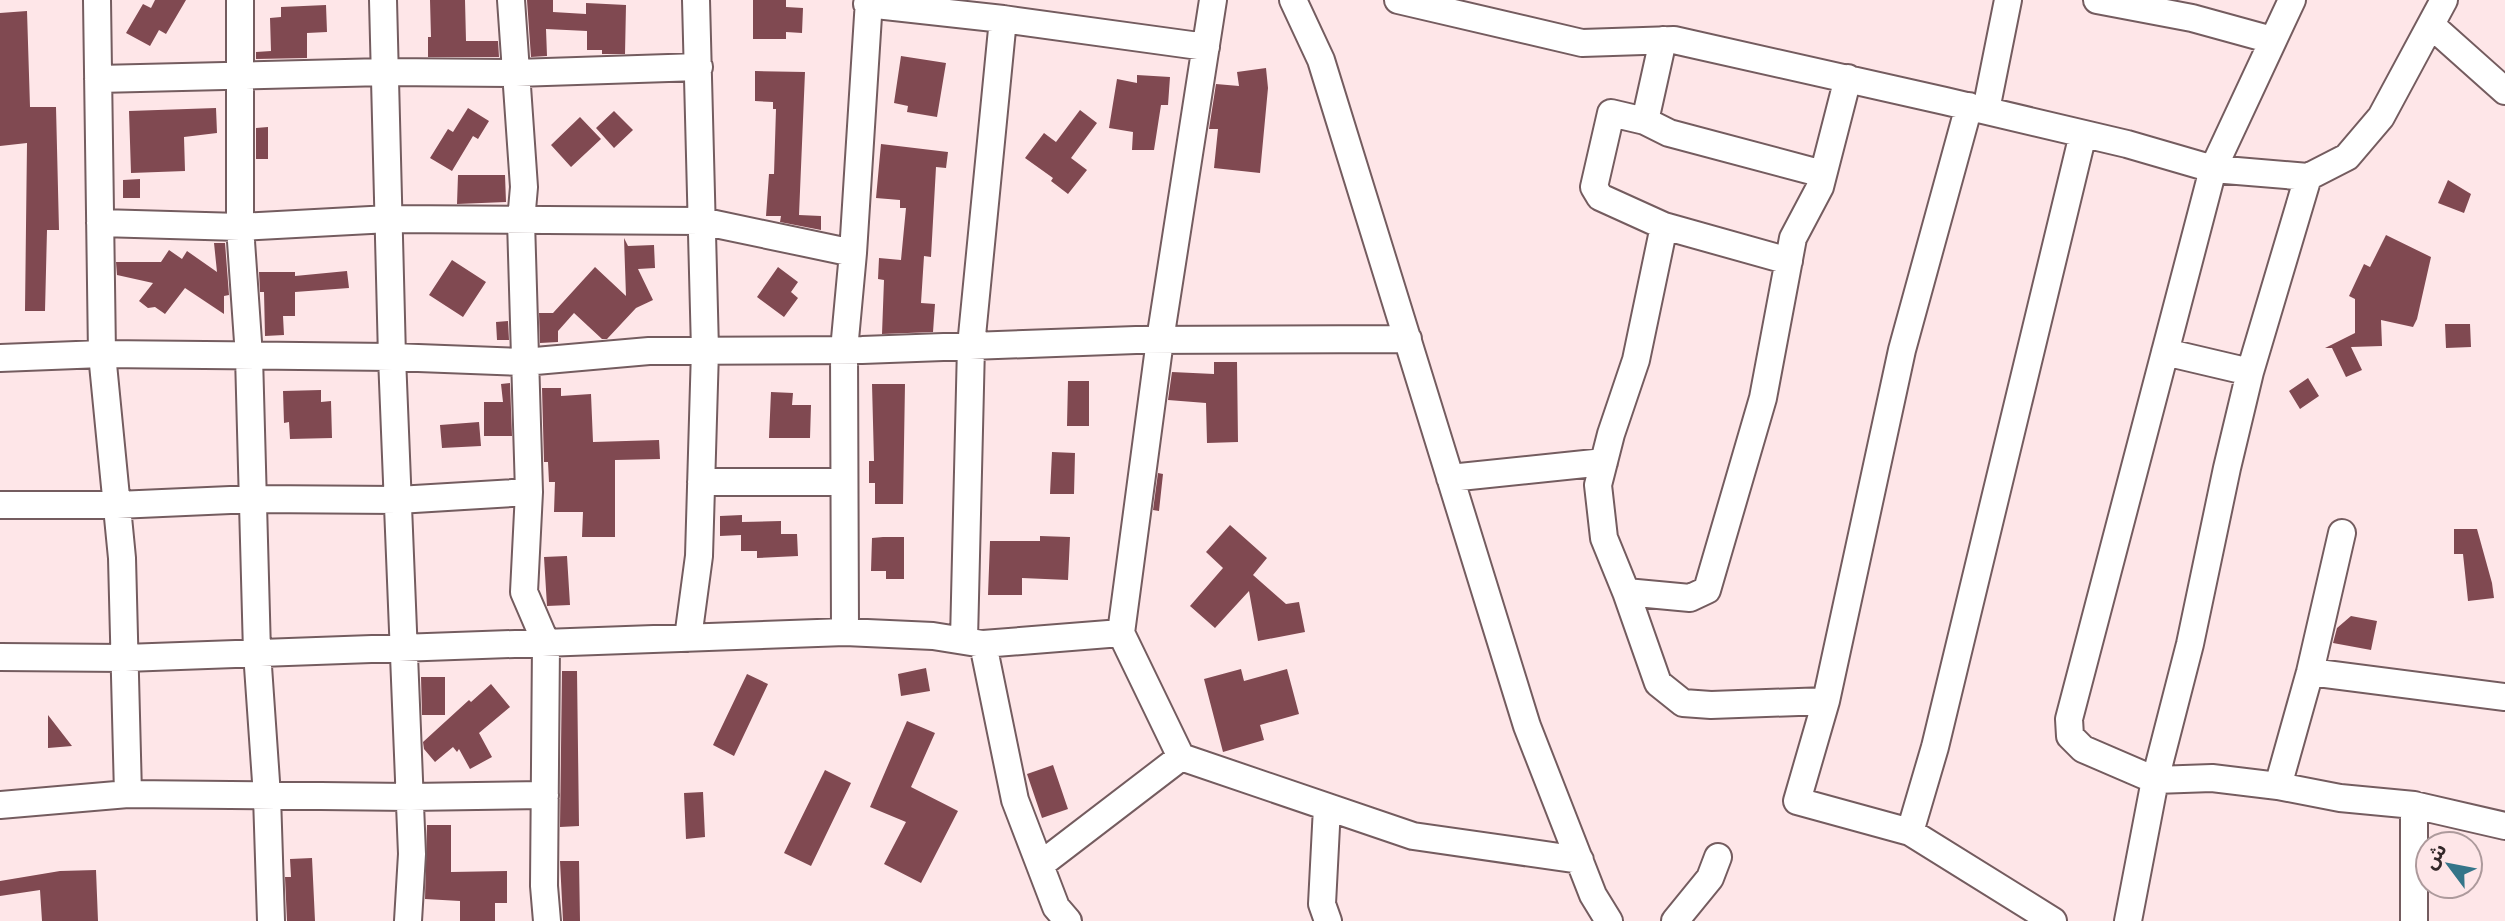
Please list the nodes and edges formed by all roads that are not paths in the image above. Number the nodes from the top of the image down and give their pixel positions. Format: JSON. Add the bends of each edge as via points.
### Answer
{"nodes":[{"id":1,"x":97,"y":0,"type":"edge"},
{"id":2,"x":240,"y":0,"type":"edge"},
{"id":3,"x":383,"y":0,"type":"edge"},
{"id":4,"x":511,"y":0,"type":"edge"},
{"id":5,"x":696,"y":0,"type":"edge"},
{"id":6,"x":1213,"y":0,"type":"edge"},
{"id":7,"x":1293,"y":0,"type":"edge"},
{"id":8,"x":1398,"y":0,"type":"edge"},
{"id":9,"x":2008,"y":0,"type":"edge"},
{"id":10,"x":2097,"y":0,"type":"edge"},
{"id":11,"x":2292,"y":0,"type":"edge"},
{"id":12,"x":2444,"y":0,"type":"edge"},
{"id":13,"x":868,"y":2,"type":"edge"},
{"id":14,"x":2130,"y":3,"type":"edge"},
{"id":15,"x":1003,"y":19,"type":"junction"},
{"id":16,"x":2431,"y":25,"type":"junction"},
{"id":17,"x":1663,"y":40,"type":"junction"},
{"id":18,"x":2272,"y":40,"type":"junction"},
{"id":19,"x":1206,"y":47,"type":"junction"},
{"id":20,"x":699,"y":67,"type":"junction"},
{"id":21,"x":385,"y":72,"type":"junction"},
{"id":22,"x":516,"y":73,"type":"junction"},
{"id":23,"x":241,"y":76,"type":"junction"},
{"id":24,"x":1848,"y":78,"type":"junction"},
{"id":25,"x":98,"y":79,"type":"junction"},
{"id":26,"x":2505,"y":91,"type":"edge"},
{"id":27,"x":1977,"y":108,"type":"junction"},
{"id":28,"x":1645,"y":121,"type":"junction"},
{"id":29,"x":2083,"y":134,"type":"junction"},
{"id":30,"x":2213,"y":169,"type":"junction"},
{"id":31,"x":1823,"y":174,"type":"junction"},
{"id":32,"x":2308,"y":177,"type":"junction"},
{"id":33,"x":389,"y":219,"type":"junction"},
{"id":34,"x":701,"y":220,"type":"junction"},
{"id":35,"x":521,"y":221,"type":"junction"},
{"id":36,"x":100,"y":223,"type":"junction"},
{"id":37,"x":240,"y":226,"type":"junction"},
{"id":38,"x":1664,"y":226,"type":"junction"},
{"id":39,"x":853,"y":253,"type":"junction"},
{"id":40,"x":1789,"y":261,"type":"junction"},
{"id":41,"x":1408,"y":339,"type":"junction"},
{"id":42,"x":1160,"y":340,"type":"junction"},
{"id":43,"x":971,"y":346,"type":"junction"},
{"id":44,"x":705,"y":350,"type":"junction"},
{"id":45,"x":844,"y":350,"type":"junction"},
{"id":46,"x":2165,"y":352,"type":"junction"},
{"id":47,"x":102,"y":354,"type":"junction"},
{"id":48,"x":248,"y":356,"type":"junction"},
{"id":49,"x":392,"y":357,"type":"junction"},
{"id":50,"x":0,"y":358,"type":"edge"},
{"id":51,"x":524,"y":362,"type":"junction"},
{"id":52,"x":2250,"y":372,"type":"junction"},
{"id":53,"x":1604,"y":462,"type":"junction"},
{"id":54,"x":1450,"y":478,"type":"junction"},
{"id":55,"x":701,"y":482,"type":"junction"},
{"id":56,"x":844,"y":482,"type":"junction"},
{"id":57,"x":529,"y":492,"type":"junction"},
{"id":58,"x":253,"y":499,"type":"junction"},
{"id":59,"x":398,"y":500,"type":"junction"},
{"id":60,"x":0,"y":505,"type":"edge"},
{"id":61,"x":117,"y":505,"type":"junction"},
{"id":62,"x":2342,"y":533,"type":"dead end"},
{"id":63,"x":1626,"y":592,"type":"junction"},
{"id":64,"x":845,"y":632,"type":"junction"},
{"id":65,"x":1121,"y":633,"type":"junction"},
{"id":66,"x":688,"y":638,"type":"junction"},
{"id":67,"x":974,"y":642,"type":"junction"},
{"id":68,"x":546,"y":643,"type":"junction"},
{"id":69,"x":403,"y":648,"type":"junction"},
{"id":70,"x":257,"y":652,"type":"junction"},
{"id":71,"x":0,"y":657,"type":"edge"},
{"id":72,"x":125,"y":658,"type":"junction"},
{"id":73,"x":2310,"y":672,"type":"junction"},
{"id":74,"x":2505,"y":697,"type":"edge"},
{"id":75,"x":1826,"y":701,"type":"junction"},
{"id":76,"x":1181,"y":757,"type":"junction"},
{"id":77,"x":2155,"y":780,"type":"junction"},
{"id":78,"x":2278,"y":786,"type":"junction"},
{"id":79,"x":128,"y":794,"type":"junction"},
{"id":80,"x":545,"y":794,"type":"junction"},
{"id":81,"x":267,"y":796,"type":"junction"},
{"id":82,"x":410,"y":797,"type":"junction"},
{"id":83,"x":0,"y":805,"type":"edge"},
{"id":84,"x":2414,"y":805,"type":"junction"},
{"id":85,"x":1327,"y":807,"type":"junction"},
{"id":86,"x":2505,"y":826,"type":"edge"},
{"id":87,"x":1910,"y":832,"type":"junction"},
{"id":88,"x":1718,"y":857,"type":"dead end"},
{"id":89,"x":1580,"y":860,"type":"junction"},
{"id":90,"x":1040,"y":865,"type":"junction"},
{"id":91,"x":271,"y":921,"type":"edge"},
{"id":92,"x":408,"y":921,"type":"edge"},
{"id":93,"x":547,"y":921,"type":"edge"},
{"id":94,"x":1059,"y":921,"type":"edge"},
{"id":95,"x":1068,"y":921,"type":"edge"},
{"id":96,"x":1328,"y":921,"type":"edge"},
{"id":97,"x":1609,"y":921,"type":"edge"},
{"id":98,"x":1675,"y":921,"type":"edge"},
{"id":99,"x":2053,"y":921,"type":"edge"},
{"id":100,"x":2128,"y":921,"type":"edge"},
{"id":101,"x":2414,"y":921,"type":"edge"}],
"edges":[{"from":1,"to":25,"type":"street"},
{"from":2,"to":23,"type":"street"},
{"from":3,"to":21,"type":"street"},
{"from":4,"to":22,"type":"street"},
{"from":5,"to":20,"type":"street"},
{"from":6,"to":19,"type":"street"},
{"from":7,"to":41,"type":"street","via":[[1321,60]]},
{"from":8,"to":17,"type":"street","via":[[1582,43]]},
{"from":9,"to":27,"type":"street"},
{"from":10,"to":14,"type":"street"},
{"from":11,"to":18,"type":"street"},
{"from":12,"to":16,"type":"street"},
{"from":13,"to":15,"type":"street"},
{"from":13,"to":39,"type":"street"},
{"from":14,"to":18,"type":"street"},
{"from":15,"to":19,"type":"street"},
{"from":15,"to":43,"type":"street"},
{"from":16,"to":26,"type":"street"},
{"from":16,"to":32,"type":"street","via":[[2381,117],[2347,157]]},
{"from":17,"to":24,"type":"street"},
{"from":17,"to":28,"type":"street"},
{"from":18,"to":30,"type":"street"},
{"from":19,"to":42,"type":"street"},
{"from":20,"to":22,"type":"street"},
{"from":20,"to":34,"type":"street"},
{"from":21,"to":22,"type":"street"},
{"from":21,"to":23,"type":"street"},
{"from":21,"to":33,"type":"street"},
{"from":22,"to":35,"type":"street","via":[[524,187]]},
{"from":23,"to":25,"type":"street"},
{"from":23,"to":37,"type":"street"},
{"from":24,"to":27,"type":"street"},
{"from":24,"to":31,"type":"street"},
{"from":25,"to":36,"type":"street"},
{"from":27,"to":29,"type":"street"},
{"from":27,"to":75,"type":"street","via":[[1902,350]]},
{"from":28,"to":31,"type":"street","via":[[1669,132]]},
{"from":28,"to":38,"type":"street","via":[[1611,113],[1594,187],[1600,197]]},
{"from":29,"to":30,"type":"street"},
{"from":29,"to":87,"type":"street","via":[[1935,747]]},
{"from":30,"to":32,"type":"street"},
{"from":30,"to":46,"type":"street"},
{"from":31,"to":40,"type":"street","via":[[1793,238]]},
{"from":32,"to":52,"type":"street"},
{"from":33,"to":35,"type":"street"},
{"from":33,"to":37,"type":"street"},
{"from":33,"to":49,"type":"street"},
{"from":34,"to":35,"type":"street"},
{"from":34,"to":39,"type":"street"},
{"from":34,"to":44,"type":"street"},
{"from":35,"to":51,"type":"street"},
{"from":36,"to":37,"type":"street"},
{"from":36,"to":47,"type":"street"},
{"from":37,"to":48,"type":"street"},
{"from":38,"to":40,"type":"street"},
{"from":38,"to":53,"type":"street","via":[[1636,360]]},
{"from":39,"to":45,"type":"street"},
{"from":40,"to":63,"type":"street","via":[[1763,398],[1707,590],[1690,598]]},
{"from":41,"to":42,"type":"street"},
{"from":41,"to":54,"type":"street"},
{"from":42,"to":43,"type":"street"},
{"from":42,"to":65,"type":"street"},
{"from":43,"to":45,"type":"street"},
{"from":43,"to":67,"type":"street"},
{"from":44,"to":45,"type":"street"},
{"from":44,"to":51,"type":"street"},
{"from":44,"to":55,"type":"street"},
{"from":45,"to":56,"type":"street"},
{"from":46,"to":52,"type":"street"},
{"from":46,"to":77,"type":"street","via":[[2069,719],[2070,736],[2082,749]]},
{"from":47,"to":48,"type":"street"},
{"from":47,"to":50,"type":"street"},
{"from":47,"to":61,"type":"street"},
{"from":48,"to":49,"type":"street"},
{"from":48,"to":58,"type":"street"},
{"from":49,"to":51,"type":"street"},
{"from":49,"to":59,"type":"street"},
{"from":51,"to":57,"type":"street"},
{"from":52,"to":77,"type":"street"},
{"from":53,"to":54,"type":"street"},
{"from":53,"to":63,"type":"street","via":[[1598,485],[1604,538]]},
{"from":54,"to":89,"type":"street","via":[[1527,726]]},
{"from":55,"to":56,"type":"street"},
{"from":55,"to":66,"type":"street","via":[[699,556]]},
{"from":56,"to":64,"type":"street"},
{"from":57,"to":59,"type":"street"},
{"from":57,"to":68,"type":"street","via":[[524,592]]},
{"from":58,"to":59,"type":"street"},
{"from":58,"to":61,"type":"street"},
{"from":58,"to":70,"type":"street"},
{"from":59,"to":69,"type":"street"},
{"from":60,"to":61,"type":"street"},
{"from":61,"to":72,"type":"street"},
{"from":62,"to":73,"type":"street"},
{"from":63,"to":75,"type":"street","via":[[1658,682],[1683,703]]},
{"from":64,"to":66,"type":"street"},
{"from":64,"to":67,"type":"street","via":[[933,635]]},
{"from":65,"to":67,"type":"street"},
{"from":65,"to":76,"type":"street"},
{"from":66,"to":68,"type":"street"},
{"from":67,"to":90,"type":"street","via":[[1015,800]]},
{"from":68,"to":69,"type":"street"},
{"from":68,"to":80,"type":"street"},
{"from":69,"to":70,"type":"street"},
{"from":69,"to":82,"type":"street"},
{"from":70,"to":72,"type":"street"},
{"from":70,"to":81,"type":"street"},
{"from":71,"to":72,"type":"street"},
{"from":72,"to":79,"type":"street"},
{"from":73,"to":74,"type":"street"},
{"from":73,"to":78,"type":"street"},
{"from":75,"to":87,"type":"street","via":[[1797,801]]},
{"from":76,"to":85,"type":"street"},
{"from":76,"to":90,"type":"street"},
{"from":77,"to":78,"type":"street","via":[[2212,778]]},
{"from":77,"to":100,"type":"street"},
{"from":78,"to":84,"type":"street"},
{"from":79,"to":81,"type":"street"},
{"from":79,"to":83,"type":"street"},
{"from":80,"to":82,"type":"street"},
{"from":80,"to":93,"type":"street"},
{"from":81,"to":82,"type":"street"},
{"from":81,"to":91,"type":"street"},
{"from":82,"to":92,"type":"street"},
{"from":84,"to":86,"type":"street"},
{"from":84,"to":101,"type":"street"},
{"from":85,"to":89,"type":"street","via":[[1413,836]]},
{"from":85,"to":96,"type":"street","via":[[1322,904]]},
{"from":87,"to":99,"type":"street"},
{"from":88,"to":98,"type":"street","via":[[1710,878]]},
{"from":89,"to":97,"type":"street"},
{"from":90,"to":95,"type":"street","via":[[1056,907]]},
{"from":94,"to":95,"type":"street"}]}
